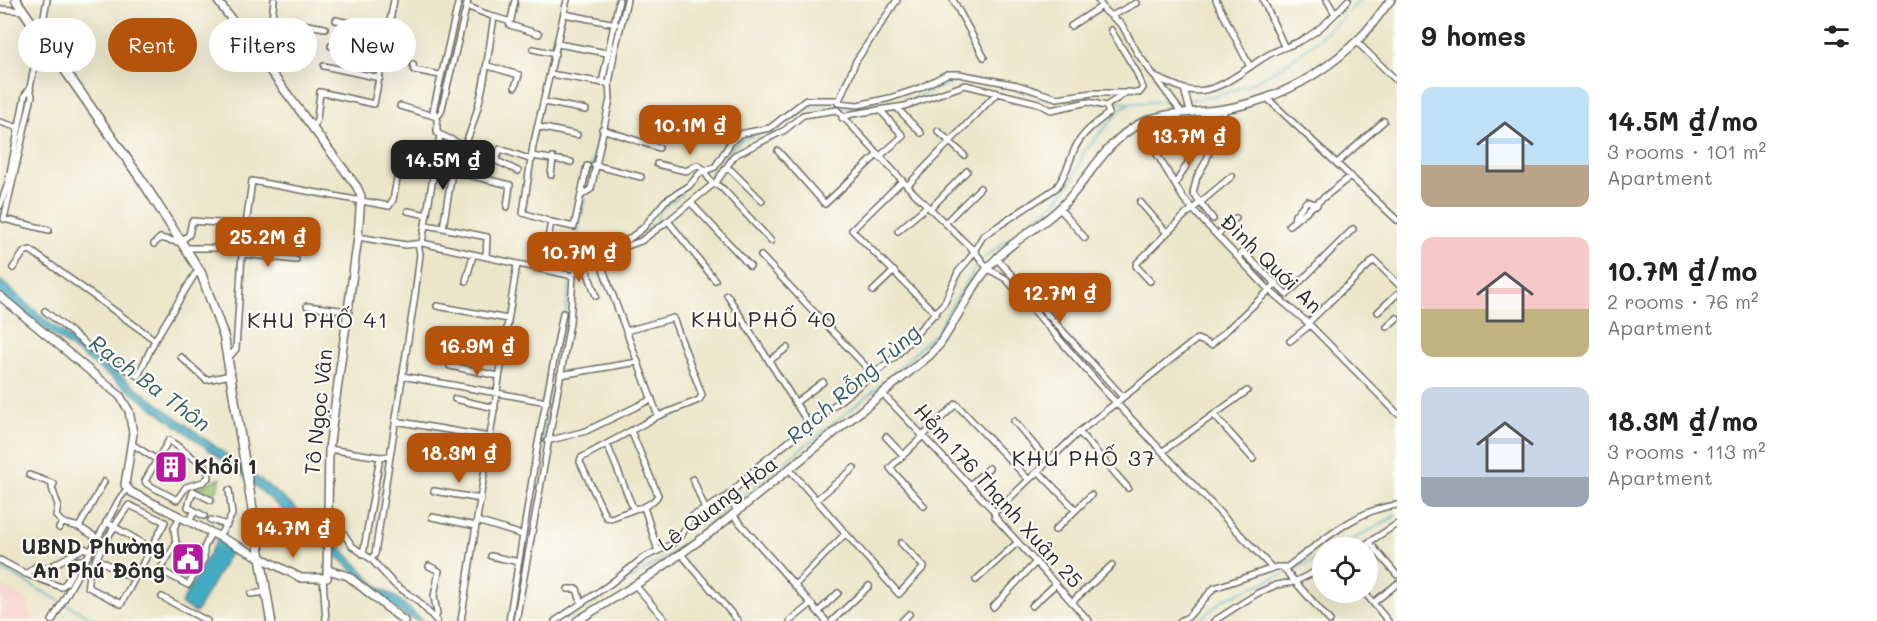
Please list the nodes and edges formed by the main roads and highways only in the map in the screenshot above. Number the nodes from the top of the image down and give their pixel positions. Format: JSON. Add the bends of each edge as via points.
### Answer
{"nodes":[{"id":1,"x":16,"y":0,"type":"edge"},
{"id":2,"x":271,"y":621,"type":"edge"}],
"edges":[{"from":1,"to":2,"type":"main road","via":[[201,273],[224,337]]}]}
